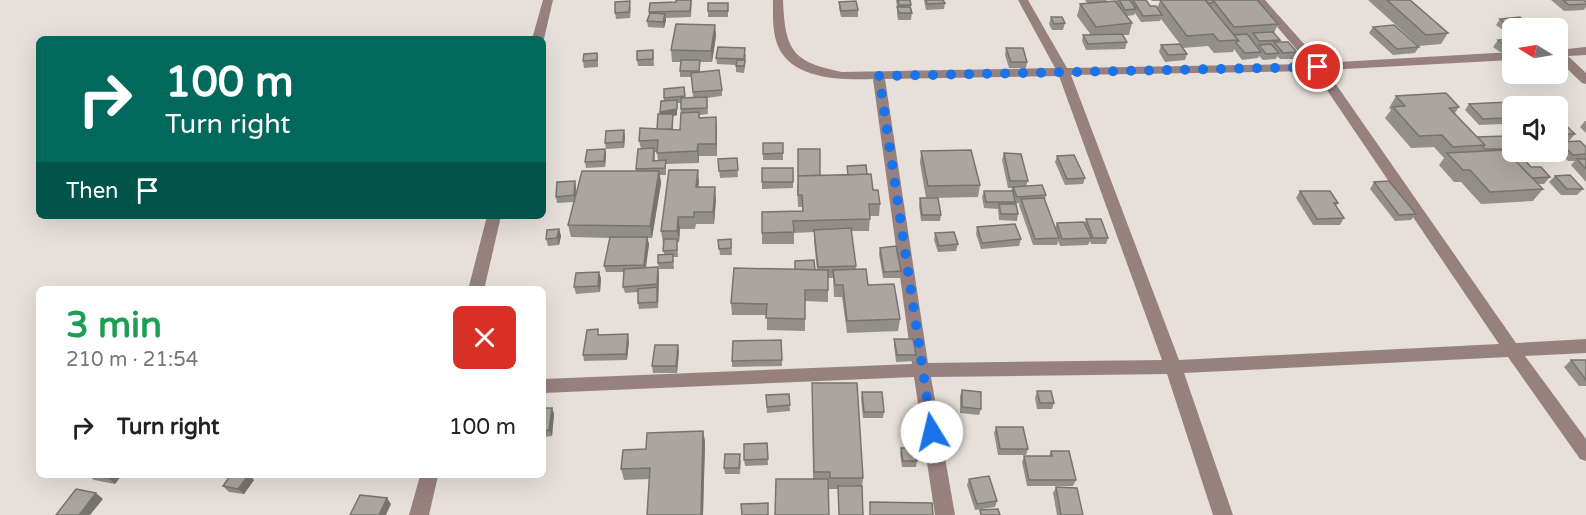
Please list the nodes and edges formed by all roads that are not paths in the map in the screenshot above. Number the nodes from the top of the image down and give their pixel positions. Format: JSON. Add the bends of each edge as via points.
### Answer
{"nodes":[{"id":1,"x":548,"y":0,"type":"edge"},
{"id":2,"x":778,"y":0,"type":"edge"},
{"id":3,"x":1023,"y":0,"type":"edge"},
{"id":4,"x":1259,"y":0,"type":"edge"},
{"id":5,"x":539,"y":36,"type":"edge"},
{"id":6,"x":1586,"y":51,"type":"edge"},
{"id":7,"x":1568,"y":53,"type":"edge"},
{"id":8,"x":1502,"y":58,"type":"edge"},
{"id":9,"x":1568,"y":63,"type":"edge"},
{"id":10,"x":1318,"y":67,"type":"junction"},
{"id":11,"x":1064,"y":73,"type":"junction"},
{"id":12,"x":879,"y":76,"type":"junction"},
{"id":13,"x":1586,"y":80,"type":"edge"},
{"id":14,"x":493,"y":219,"type":"edge"},
{"id":15,"x":477,"y":286,"type":"edge"},
{"id":16,"x":1586,"y":346,"type":"edge"},
{"id":17,"x":1512,"y":350,"type":"junction"},
{"id":18,"x":1173,"y":367,"type":"junction"},
{"id":19,"x":921,"y":370,"type":"junction"},
{"id":20,"x":546,"y":386,"type":"edge"},
{"id":21,"x":1586,"y":453,"type":"edge"},
{"id":22,"x":428,"y":478,"type":"edge"},
{"id":23,"x":419,"y":515,"type":"edge"},
{"id":24,"x":945,"y":515,"type":"edge"},
{"id":25,"x":1223,"y":515,"type":"edge"}],
"edges":[{"from":1,"to":5,"type":"street"},
{"from":2,"to":12,"type":"street","via":[[780,40],[788,57],[811,70],[842,76]]},
{"from":3,"to":11,"type":"street"},
{"from":4,"to":10,"type":"street"},
{"from":6,"to":7,"type":"street"},
{"from":8,"to":10,"type":"street"},
{"from":9,"to":13,"type":"street"},
{"from":10,"to":11,"type":"street"},
{"from":10,"to":17,"type":"street"},
{"from":11,"to":12,"type":"street"},
{"from":11,"to":18,"type":"street"},
{"from":12,"to":19,"type":"street"},
{"from":14,"to":15,"type":"street"},
{"from":16,"to":17,"type":"street"},
{"from":17,"to":18,"type":"street"},
{"from":17,"to":21,"type":"street"},
{"from":18,"to":19,"type":"street"},
{"from":18,"to":25,"type":"street"},
{"from":19,"to":20,"type":"street"},
{"from":19,"to":24,"type":"street"},
{"from":22,"to":23,"type":"street"}]}
